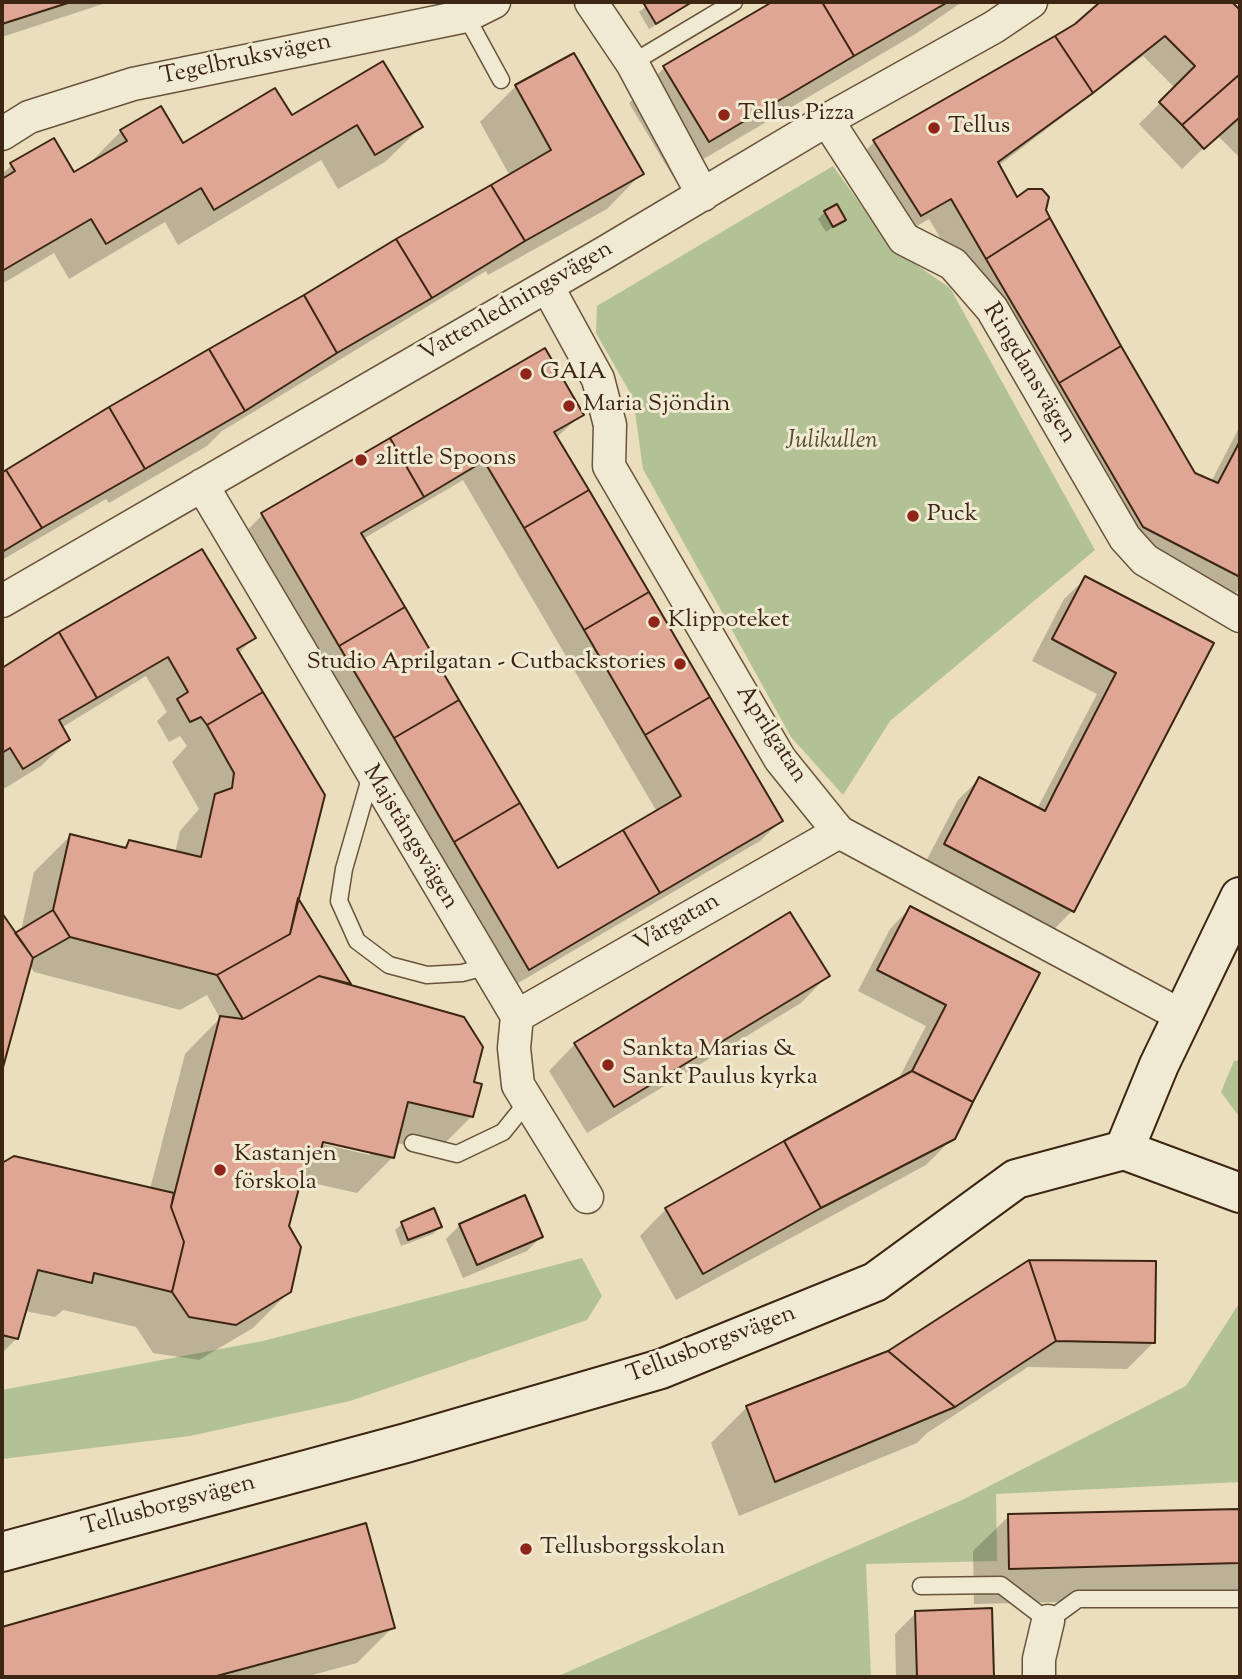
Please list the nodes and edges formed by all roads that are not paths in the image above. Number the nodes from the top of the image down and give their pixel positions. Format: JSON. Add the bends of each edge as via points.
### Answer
{"nodes":[{"id":1,"x":494,"y":2,"type":"edge"},
{"id":2,"x":591,"y":2,"type":"edge"},
{"id":3,"x":734,"y":2,"type":"edge"},
{"id":4,"x":1031,"y":2,"type":"edge"},
{"id":5,"x":466,"y":16,"type":"junction"},
{"id":6,"x":632,"y":63,"type":"junction"},
{"id":7,"x":501,"y":80,"type":"dead end"},
{"id":8,"x":827,"y":120,"type":"junction"},
{"id":9,"x":2,"y":134,"type":"edge"},
{"id":10,"x":703,"y":195,"type":"junction"},
{"id":11,"x":547,"y":286,"type":"junction"},
{"id":12,"x":202,"y":485,"type":"junction"},
{"id":13,"x":2,"y":601,"type":"edge"},
{"id":14,"x":1240,"y":616,"type":"edge"},
{"id":15,"x":371,"y":775,"type":"junction"},
{"id":16,"x":839,"y":832,"type":"junction"},
{"id":17,"x":1240,"y":897,"type":"edge"},
{"id":18,"x":485,"y":967,"type":"junction"},
{"id":19,"x":517,"y":1016,"type":"junction"},
{"id":20,"x":1182,"y":1016,"type":"junction"},
{"id":21,"x":528,"y":1101,"type":"junction"},
{"id":22,"x":413,"y":1143,"type":"dead end"},
{"id":23,"x":1124,"y":1150,"type":"junction"},
{"id":24,"x":1240,"y":1193,"type":"edge"},
{"id":25,"x":587,"y":1197,"type":"dead end"},
{"id":26,"x":2,"y":1552,"type":"edge"},
{"id":27,"x":921,"y":1586,"type":"dead end"},
{"id":28,"x":1240,"y":1599,"type":"edge"},
{"id":29,"x":1048,"y":1621,"type":"junction"},
{"id":30,"x":1039,"y":1677,"type":"edge"}],
"edges":[{"from":1,"to":5,"type":"street","name":"Tegelbruksvägen"},
{"from":2,"to":6,"type":"street"},
{"from":3,"to":6,"type":"lane"},
{"from":4,"to":8,"type":"street","name":"Vattenledningsvägen","via":[[995,27]]},
{"from":5,"to":7,"type":"lane"},
{"from":5,"to":9,"type":"street","name":"Tegelbruksvägen","via":[[133,84],[29,117]]},
{"from":6,"to":10,"type":"street"},
{"from":8,"to":10,"type":"street","name":"Vattenledningsvägen"},
{"from":8,"to":14,"type":"street","name":"Ringdansvägen","via":[[904,239],[953,264],[992,309],[1125,538],[1145,560]]},
{"from":10,"to":11,"type":"street","name":"Vattenledningsvägen"},
{"from":11,"to":12,"type":"street","name":"Vattenledningsvägen"},
{"from":11,"to":16,"type":"street","name":"Aprilgatan","via":[[598,379],[610,425],[609,466],[780,759]]},
{"from":12,"to":13,"type":"street","name":"Vattenledningsvägen"},
{"from":12,"to":15,"type":"street","name":"Majstångsvägen"},
{"from":15,"to":18,"type":"street","name":"Majstångsvägen"},
{"from":15,"to":18,"type":"lane","via":[[339,901],[357,941],[389,965],[427,975]]},
{"from":16,"to":19,"type":"street","name":"Vårgatan"},
{"from":16,"to":20,"type":"street","name":"Aprilgatan"},
{"from":17,"to":20,"type":"street"},
{"from":18,"to":19,"type":"street","name":"Majstångsvägen"},
{"from":19,"to":21,"type":"street","via":[[513,1048],[518,1085]]},
{"from":20,"to":23,"type":"street"},
{"from":21,"to":22,"type":"lane","via":[[503,1132],[457,1154]]},
{"from":21,"to":25,"type":"street"},
{"from":23,"to":24,"type":"street"},
{"from":23,"to":26,"type":"street","name":"Tellusborgsvägen","via":[[1016,1180],[875,1282],[661,1369],[406,1444]]},
{"from":27,"to":29,"type":"lane","via":[[1001,1584]]},
{"from":28,"to":29,"type":"lane","via":[[1078,1600]]},
{"from":29,"to":30,"type":"street"}]}
